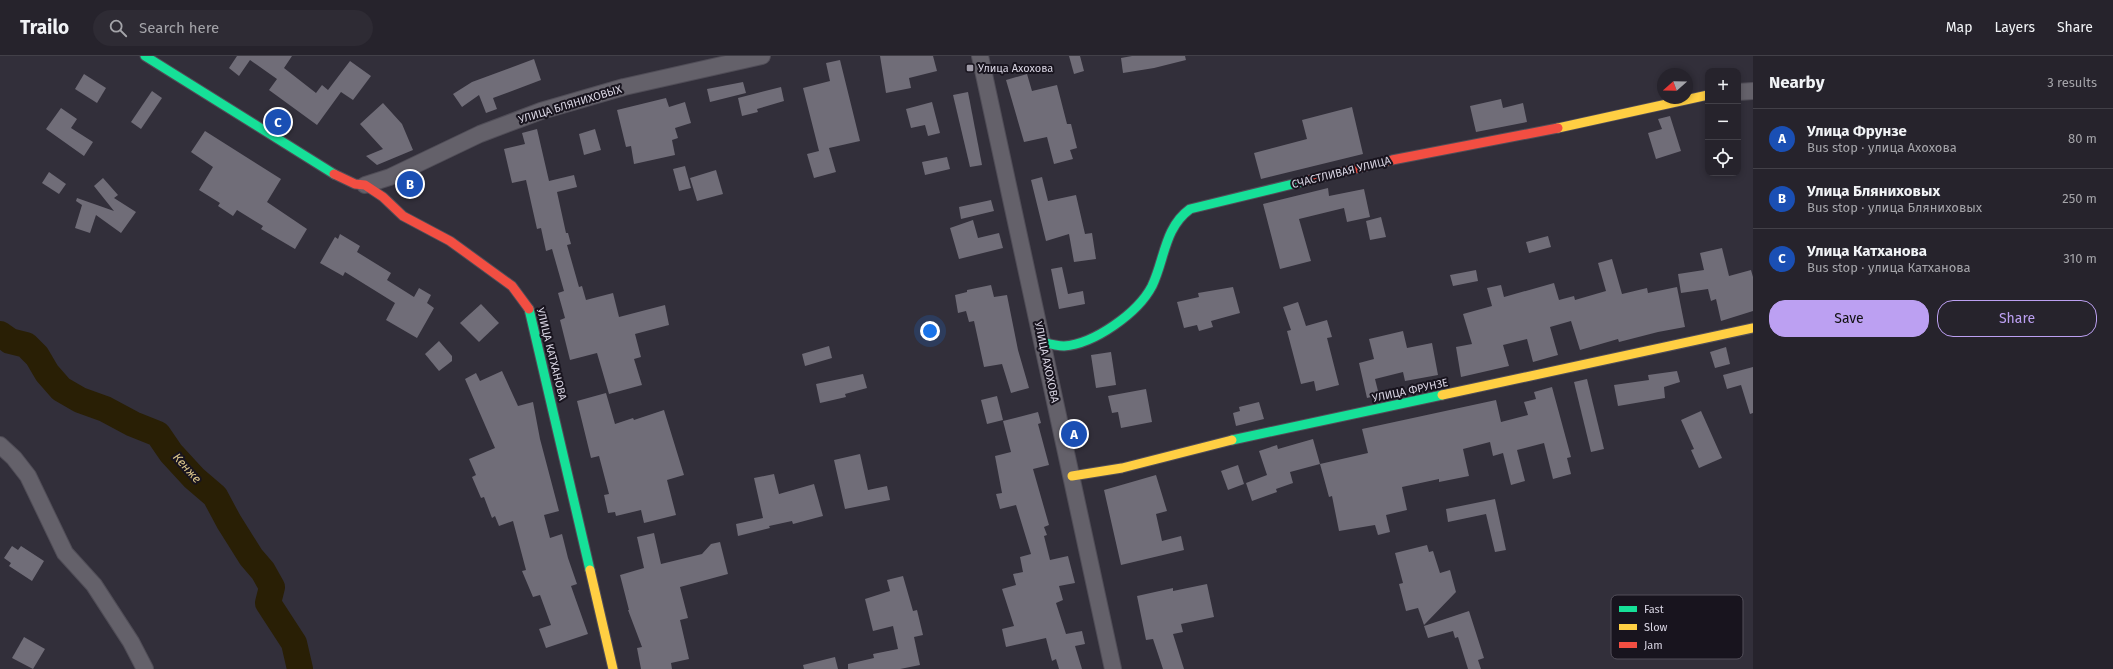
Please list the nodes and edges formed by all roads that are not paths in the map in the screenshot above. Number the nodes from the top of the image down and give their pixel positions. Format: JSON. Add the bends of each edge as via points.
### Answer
{"nodes":[{"id":1,"x":145,"y":56,"type":"edge"},
{"id":2,"x":762,"y":56,"type":"edge"},
{"id":3,"x":980,"y":56,"type":"edge"},
{"id":4,"x":1741,"y":92,"type":"edge"},
{"id":5,"x":1753,"y":92,"type":"edge"},
{"id":6,"x":1705,"y":96,"type":"edge"},
{"id":7,"x":365,"y":185,"type":"junction"},
{"id":8,"x":1753,"y":328,"type":"edge"},
{"id":9,"x":1043,"y":342,"type":"junction"},
{"id":10,"x":0,"y":445,"type":"edge"},
{"id":11,"x":1072,"y":476,"type":"junction"},
{"id":12,"x":145,"y":669,"type":"edge"},
{"id":13,"x":613,"y":669,"type":"edge"},
{"id":14,"x":1113,"y":669,"type":"edge"}],
"edges":[{"from":1,"to":7,"type":"street","name":"УЛИЦА КАТХАНОВА","via":[[337,176],[355,184]]},
{"from":2,"to":7,"type":"street","name":"УЛИЦА БЛЯНИХОВЫХ","via":[[624,87],[541,110],[480,134],[390,178]]},
{"from":3,"to":9,"type":"street","name":"УЛИЦА АХОХОВА"},
{"from":4,"to":5,"type":"street"},
{"from":6,"to":9,"type":"street","name":"СЧАСТЛИВАЯ УЛИЦА","via":[[1530,134],[1392,160],[1190,209],[1173,226],[1153,284],[1132,310],[1112,325],[1076,344],[1063,346]]},
{"from":7,"to":13,"type":"street","name":"УЛИЦА КАТХАНОВА","via":[[383,197],[403,216],[450,241],[501,277],[528,306]]},
{"from":8,"to":11,"type":"street","name":"УЛИЦА ФРУНЗЕ","via":[[1244,437],[1122,468]]},
{"from":9,"to":11,"type":"street","name":"УЛИЦА АХОХОВА"},
{"from":10,"to":12,"type":"street","via":[[28,476],[65,552],[94,585],[131,642]]},
{"from":11,"to":14,"type":"street","name":"УЛИЦА АХОХОВА"}]}
